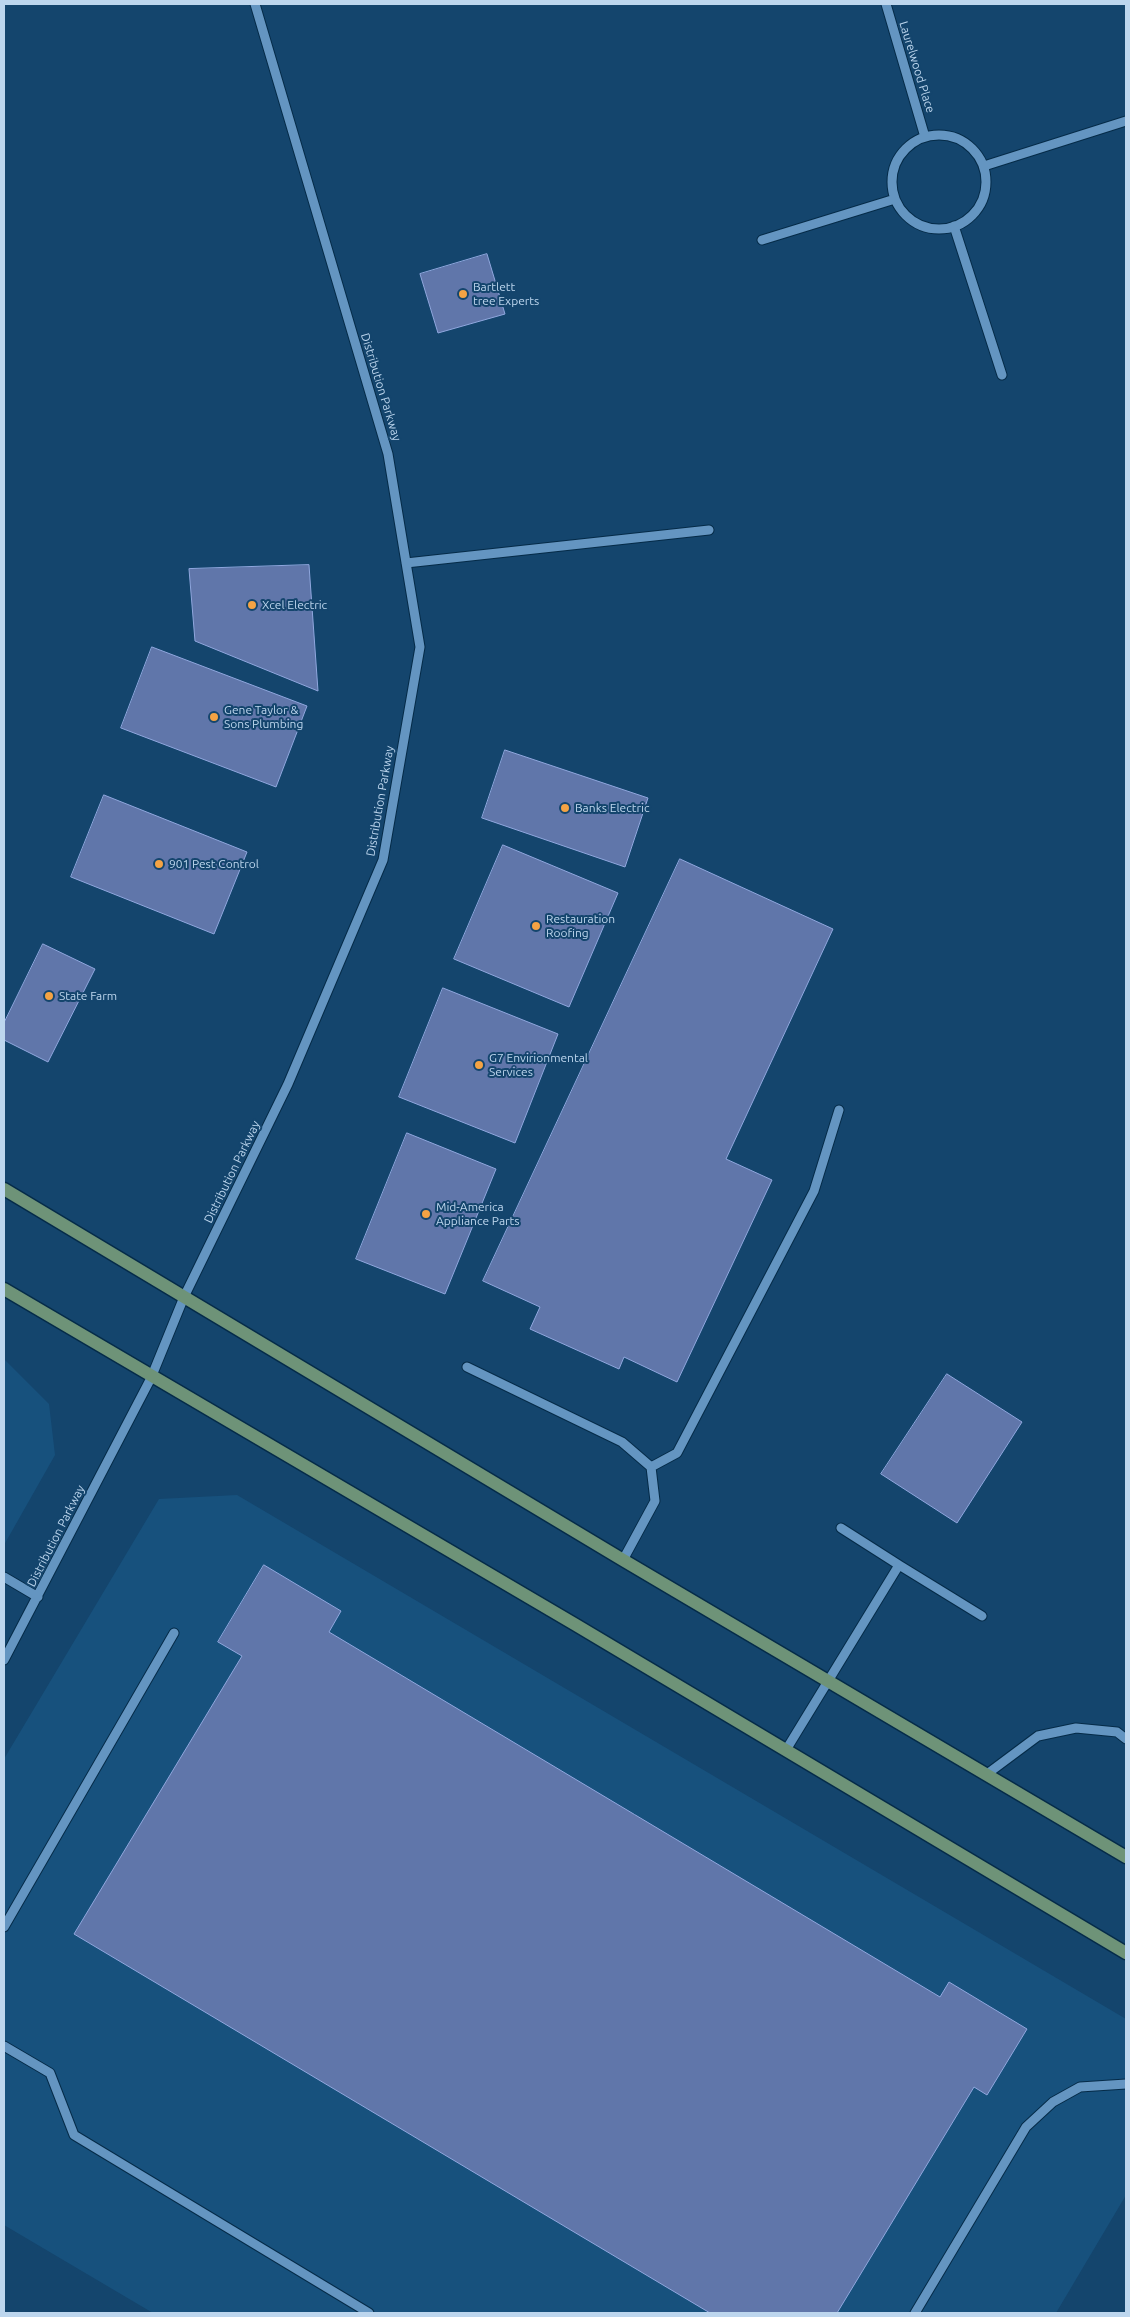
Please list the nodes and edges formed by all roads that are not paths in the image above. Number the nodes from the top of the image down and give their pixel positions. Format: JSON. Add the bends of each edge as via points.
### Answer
{"nodes":[{"id":1,"x":254,"y":4,"type":"edge"},
{"id":2,"x":886,"y":4,"type":"edge"},
{"id":3,"x":1126,"y":121,"type":"edge"},
{"id":4,"x":925,"y":137,"type":"junction"},
{"id":5,"x":984,"y":166,"type":"junction"},
{"id":6,"x":895,"y":199,"type":"junction"},
{"id":7,"x":954,"y":226,"type":"junction"},
{"id":8,"x":762,"y":240,"type":"dead end"},
{"id":9,"x":1002,"y":375,"type":"dead end"},
{"id":10,"x":709,"y":530,"type":"dead end"},
{"id":11,"x":406,"y":563,"type":"junction"},
{"id":12,"x":839,"y":1110,"type":"dead end"},
{"id":13,"x":4,"y":1189,"type":"edge"},
{"id":14,"x":4,"y":1289,"type":"edge"},
{"id":15,"x":184,"y":1297,"type":"junction"},
{"id":16,"x":467,"y":1367,"type":"dead end"},
{"id":17,"x":151,"y":1378,"type":"junction"},
{"id":18,"x":651,"y":1467,"type":"junction"},
{"id":19,"x":841,"y":1528,"type":"dead end"},
{"id":20,"x":623,"y":1560,"type":"junction"},
{"id":21,"x":899,"y":1565,"type":"junction"},
{"id":22,"x":4,"y":1577,"type":"edge"},
{"id":23,"x":38,"y":1597,"type":"junction"},
{"id":24,"x":982,"y":1616,"type":"dead end"},
{"id":25,"x":174,"y":1633,"type":"dead end"},
{"id":26,"x":4,"y":1660,"type":"edge"},
{"id":27,"x":827,"y":1679,"type":"junction"},
{"id":28,"x":1126,"y":1739,"type":"edge"},
{"id":29,"x":786,"y":1750,"type":"junction"},
{"id":30,"x":987,"y":1774,"type":"junction"},
{"id":31,"x":1126,"y":1857,"type":"edge"},
{"id":32,"x":4,"y":1927,"type":"edge"},
{"id":33,"x":1126,"y":1954,"type":"edge"},
{"id":34,"x":4,"y":2046,"type":"edge"},
{"id":35,"x":1126,"y":2084,"type":"edge"},
{"id":36,"x":369,"y":2313,"type":"edge"},
{"id":37,"x":915,"y":2313,"type":"edge"}],
"edges":[{"from":1,"to":11,"type":"street","name":"Distribution Parkway","via":[[388,454]]},
{"from":2,"to":4,"type":"street","name":"Laurelwood Place"},
{"from":3,"to":5,"type":"street"},
{"from":4,"to":5,"type":"street","via":[[956,137],[970,145]]},
{"from":4,"to":6,"type":"street","via":[[911,144],[897,162],[892,184]]},
{"from":5,"to":7,"type":"street","via":[[987,188],[982,203],[973,216]]},
{"from":6,"to":7,"type":"street","via":[[915,222],[929,228]]},
{"from":6,"to":8,"type":"street"},
{"from":7,"to":9,"type":"street"},
{"from":10,"to":11,"type":"street"},
{"from":11,"to":15,"type":"street","name":"Distribution Parkway","via":[[420,647],[383,860],[288,1084]]},
{"from":12,"to":18,"type":"street","via":[[814,1191],[682,1444],[677,1453]]},
{"from":13,"to":15,"type":"main road"},
{"from":14,"to":17,"type":"main road"},
{"from":15,"to":17,"type":"street","name":"Distribution Parkway"},
{"from":15,"to":20,"type":"main road"},
{"from":16,"to":18,"type":"street","via":[[622,1442]]},
{"from":17,"to":23,"type":"street","name":"Distribution Parkway"},
{"from":17,"to":29,"type":"main road"},
{"from":18,"to":20,"type":"street","via":[[655,1501]]},
{"from":19,"to":21,"type":"street"},
{"from":20,"to":27,"type":"main road"},
{"from":21,"to":24,"type":"street"},
{"from":21,"to":27,"type":"street"},
{"from":22,"to":23,"type":"street"},
{"from":23,"to":26,"type":"street","name":"Distribution Parkway"},
{"from":25,"to":32,"type":"street"},
{"from":27,"to":29,"type":"street"},
{"from":27,"to":30,"type":"main road"},
{"from":28,"to":30,"type":"street","via":[[1117,1732],[1076,1728],[1038,1736]]},
{"from":29,"to":33,"type":"main road"},
{"from":30,"to":31,"type":"main road"},
{"from":34,"to":36,"type":"street","via":[[50,2073],[74,2135]]},
{"from":35,"to":37,"type":"street","via":[[1080,2086],[1053,2102],[1026,2127]]}]}
